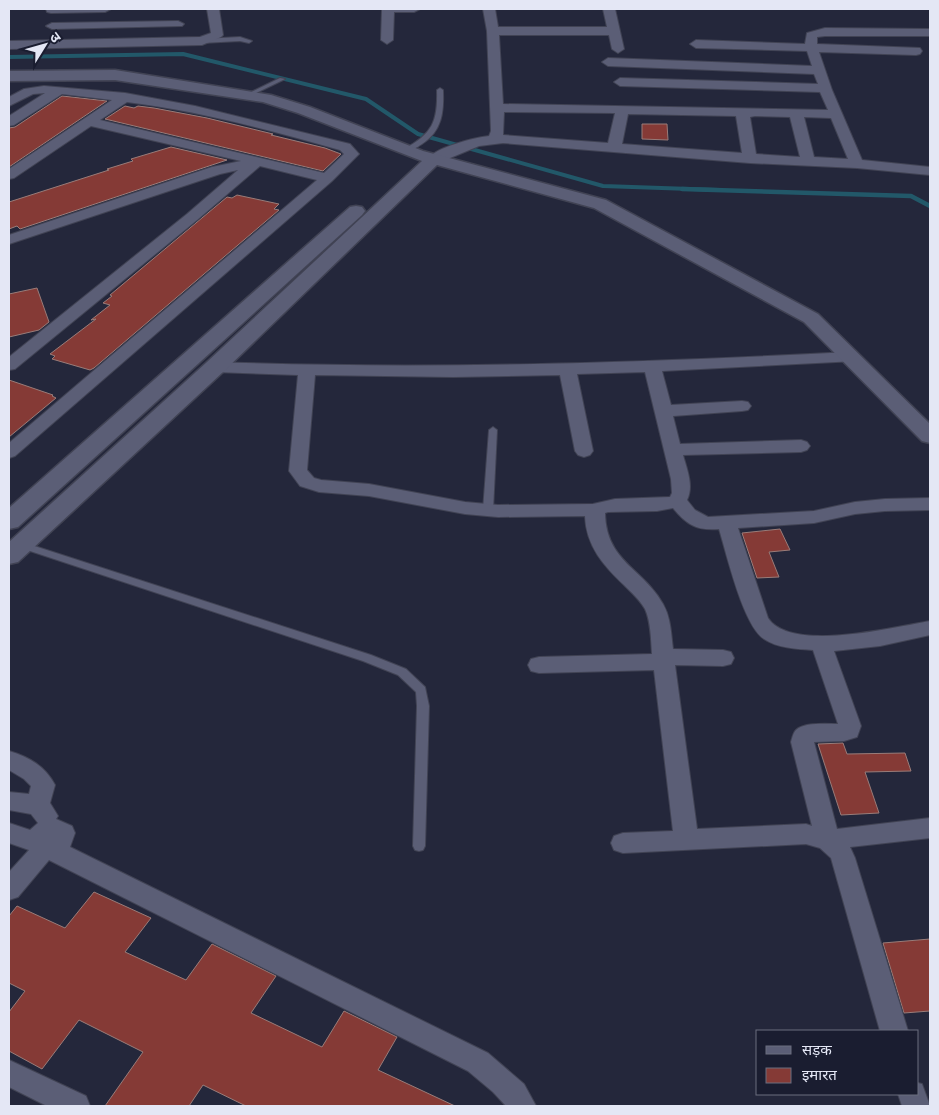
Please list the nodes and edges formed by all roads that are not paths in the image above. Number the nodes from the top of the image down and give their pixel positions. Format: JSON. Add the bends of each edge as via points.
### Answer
{"nodes":[{"id":1,"x":105,"y":9,"type":"edge"},
{"id":2,"x":171,"y":9,"type":"edge"},
{"id":3,"x":213,"y":9,"type":"edge"},
{"id":4,"x":388,"y":9,"type":"edge"},
{"id":5,"x":414,"y":9,"type":"edge"},
{"id":6,"x":489,"y":9,"type":"edge"},
{"id":7,"x":51,"y":10,"type":"edge"},
{"id":8,"x":607,"y":15,"type":"edge"},
{"id":9,"x":178,"y":24,"type":"junction"},
{"id":10,"x":52,"y":26,"type":"junction"},
{"id":11,"x":494,"y":31,"type":"junction"},
{"id":12,"x":615,"y":31,"type":"junction"},
{"id":13,"x":930,"y":32,"type":"edge"},
{"id":14,"x":388,"y":40,"type":"dead end"},
{"id":15,"x":187,"y":41,"type":"junction"},
{"id":16,"x":202,"y":41,"type":"junction"},
{"id":17,"x":248,"y":41,"type":"dead end"},
{"id":18,"x":9,"y":43,"type":"edge"},
{"id":19,"x":52,"y":43,"type":"junction"},
{"id":20,"x":696,"y":44,"type":"dead end"},
{"id":21,"x":618,"y":49,"type":"dead end"},
{"id":22,"x":812,"y":49,"type":"junction"},
{"id":23,"x":916,"y":51,"type":"dead end"},
{"id":24,"x":608,"y":62,"type":"dead end"},
{"id":25,"x":819,"y":70,"type":"junction"},
{"id":26,"x":9,"y":76,"type":"edge"},
{"id":27,"x":282,"y":80,"type":"dead end"},
{"id":28,"x":620,"y":82,"type":"dead end"},
{"id":29,"x":825,"y":88,"type":"junction"},
{"id":30,"x":59,"y":90,"type":"junction"},
{"id":31,"x":440,"y":90,"type":"dead end"},
{"id":32,"x":248,"y":96,"type":"junction"},
{"id":33,"x":125,"y":97,"type":"junction"},
{"id":34,"x":9,"y":102,"type":"edge"},
{"id":35,"x":496,"y":108,"type":"junction"},
{"id":36,"x":622,"y":109,"type":"junction"},
{"id":37,"x":748,"y":113,"type":"junction"},
{"id":38,"x":796,"y":113,"type":"junction"},
{"id":39,"x":836,"y":114,"type":"junction"},
{"id":40,"x":89,"y":121,"type":"junction"},
{"id":41,"x":9,"y":122,"type":"edge"},
{"id":42,"x":489,"y":140,"type":"junction"},
{"id":43,"x":614,"y":148,"type":"junction"},
{"id":44,"x":424,"y":153,"type":"junction"},
{"id":45,"x":750,"y":159,"type":"junction"},
{"id":46,"x":256,"y":162,"type":"junction"},
{"id":47,"x":808,"y":162,"type":"junction"},
{"id":48,"x":857,"y":164,"type":"junction"},
{"id":49,"x":930,"y":171,"type":"edge"},
{"id":50,"x":9,"y":175,"type":"edge"},
{"id":51,"x":327,"y":178,"type":"junction"},
{"id":52,"x":9,"y":240,"type":"edge"},
{"id":53,"x":850,"y":357,"type":"junction"},
{"id":54,"x":9,"y":365,"type":"edge"},
{"id":55,"x":652,"y":366,"type":"junction"},
{"id":56,"x":215,"y":367,"type":"junction"},
{"id":57,"x":567,"y":368,"type":"junction"},
{"id":58,"x":307,"y":371,"type":"junction"},
{"id":59,"x":742,"y":406,"type":"dead end"},
{"id":60,"x":663,"y":411,"type":"junction"},
{"id":61,"x":493,"y":430,"type":"dead end"},
{"id":62,"x":930,"y":436,"type":"edge"},
{"id":63,"x":801,"y":446,"type":"dead end"},
{"id":64,"x":672,"y":450,"type":"junction"},
{"id":65,"x":584,"y":451,"type":"dead end"},
{"id":66,"x":9,"y":452,"type":"edge"},
{"id":67,"x":677,"y":500,"type":"junction"},
{"id":68,"x":930,"y":504,"type":"edge"},
{"id":69,"x":488,"y":510,"type":"junction"},
{"id":70,"x":595,"y":510,"type":"junction"},
{"id":71,"x":9,"y":521,"type":"edge"},
{"id":72,"x":728,"y":524,"type":"junction"},
{"id":73,"x":15,"y":551,"type":"edge"},
{"id":74,"x":930,"y":628,"type":"edge"},
{"id":75,"x":821,"y":644,"type":"junction"},
{"id":76,"x":723,"y":658,"type":"dead end"},
{"id":77,"x":664,"y":659,"type":"junction"},
{"id":78,"x":539,"y":665,"type":"dead end"},
{"id":79,"x":9,"y":760,"type":"edge"},
{"id":80,"x":9,"y":801,"type":"edge"},
{"id":81,"x":38,"y":805,"type":"junction"},
{"id":82,"x":930,"y":828,"type":"edge"},
{"id":83,"x":9,"y":833,"type":"edge"},
{"id":84,"x":828,"y":840,"type":"junction"},
{"id":85,"x":686,"y":841,"type":"junction"},
{"id":86,"x":47,"y":842,"type":"junction"},
{"id":87,"x":623,"y":843,"type":"dead end"},
{"id":88,"x":419,"y":846,"type":"dead end"},
{"id":89,"x":9,"y":889,"type":"edge"},
{"id":90,"x":894,"y":1030,"type":"edge"},
{"id":91,"x":9,"y":1073,"type":"edge"},
{"id":92,"x":76,"y":1106,"type":"edge"},
{"id":93,"x":522,"y":1106,"type":"edge"}],
"edges":[{"from":1,"to":7,"type":"street"},
{"from":2,"to":9,"type":"street"},
{"from":3,"to":16,"type":"street","via":[[217,35]]},
{"from":4,"to":5,"type":"street"},
{"from":4,"to":14,"type":"street"},
{"from":6,"to":11,"type":"street"},
{"from":7,"to":10,"type":"street"},
{"from":8,"to":12,"type":"street"},
{"from":9,"to":10,"type":"street"},
{"from":9,"to":15,"type":"street"},
{"from":10,"to":19,"type":"street"},
{"from":11,"to":12,"type":"street","via":[[524,25]]},
{"from":11,"to":35,"type":"street"},
{"from":12,"to":21,"type":"street"},
{"from":13,"to":22,"type":"street","via":[[815,33],[810,35]]},
{"from":15,"to":16,"type":"street"},
{"from":15,"to":19,"type":"street"},
{"from":16,"to":17,"type":"lane"},
{"from":18,"to":19,"type":"street"},
{"from":20,"to":22,"type":"street"},
{"from":22,"to":23,"type":"street"},
{"from":22,"to":25,"type":"street"},
{"from":24,"to":25,"type":"street"},
{"from":25,"to":29,"type":"street"},
{"from":26,"to":32,"type":"street","via":[[115,75]]},
{"from":27,"to":32,"type":"lane"},
{"from":28,"to":29,"type":"street"},
{"from":29,"to":39,"type":"street"},
{"from":30,"to":33,"type":"street"},
{"from":30,"to":34,"type":"street","via":[[29,92]]},
{"from":30,"to":41,"type":"street"},
{"from":31,"to":44,"type":"lane","via":[[439,119]]},
{"from":32,"to":44,"type":"street","via":[[280,102]]},
{"from":33,"to":40,"type":"street"},
{"from":33,"to":51,"type":"street","via":[[257,123],[349,150],[350,157]]},
{"from":35,"to":36,"type":"street"},
{"from":35,"to":42,"type":"street","via":[[498,131]]},
{"from":36,"to":37,"type":"street"},
{"from":36,"to":43,"type":"street"},
{"from":37,"to":38,"type":"street"},
{"from":37,"to":45,"type":"street","via":[[743,116]]},
{"from":38,"to":39,"type":"street"},
{"from":38,"to":47,"type":"street"},
{"from":39,"to":48,"type":"street"},
{"from":40,"to":46,"type":"street"},
{"from":40,"to":50,"type":"street"},
{"from":42,"to":43,"type":"street"},
{"from":42,"to":44,"type":"street"},
{"from":43,"to":45,"type":"street"},
{"from":44,"to":53,"type":"street","via":[[600,204],[799,311],[825,330]]},
{"from":44,"to":56,"type":"street"},
{"from":44,"to":71,"type":"street"},
{"from":45,"to":47,"type":"street"},
{"from":46,"to":51,"type":"street"},
{"from":46,"to":52,"type":"street","via":[[217,170]]},
{"from":46,"to":54,"type":"street"},
{"from":47,"to":48,"type":"street"},
{"from":48,"to":49,"type":"street"},
{"from":51,"to":66,"type":"street"},
{"from":53,"to":55,"type":"street"},
{"from":53,"to":62,"type":"street"},
{"from":55,"to":57,"type":"street"},
{"from":55,"to":60,"type":"street"},
{"from":56,"to":58,"type":"street"},
{"from":56,"to":73,"type":"street"},
{"from":57,"to":58,"type":"street","via":[[380,373]]},
{"from":57,"to":65,"type":"street"},
{"from":58,"to":69,"type":"street","via":[[298,458],[298,471],[307,482]]},
{"from":59,"to":60,"type":"street"},
{"from":60,"to":64,"type":"street"},
{"from":61,"to":69,"type":"lane"},
{"from":63,"to":64,"type":"street"},
{"from":64,"to":67,"type":"street","via":[[680,479],[681,493]]},
{"from":67,"to":70,"type":"street","via":[[666,505],[621,504]]},
{"from":67,"to":72,"type":"street","via":[[688,514],[704,524]]},
{"from":68,"to":72,"type":"street","via":[[885,505],[814,517]]},
{"from":69,"to":70,"type":"street"},
{"from":70,"to":77,"type":"street","via":[[594,522],[606,554],[654,606]]},
{"from":72,"to":75,"type":"street","via":[[762,626],[779,638]]},
{"from":73,"to":88,"type":"lane","via":[[367,658],[402,672],[421,690],[423,706]]},
{"from":74,"to":75,"type":"street","via":[[841,644]]},
{"from":75,"to":84,"type":"street","via":[[850,726],[849,731],[844,732],[808,734],[802,742]]},
{"from":76,"to":77,"type":"street"},
{"from":77,"to":78,"type":"street"},
{"from":77,"to":85,"type":"street"},
{"from":79,"to":81,"type":"street","via":[[40,778],[43,785]]},
{"from":80,"to":81,"type":"street"},
{"from":81,"to":86,"type":"street"},
{"from":82,"to":84,"type":"street"},
{"from":83,"to":86,"type":"street"},
{"from":84,"to":85,"type":"street","via":[[806,834]]},
{"from":84,"to":90,"type":"street","via":[[838,848],[843,858]]},
{"from":85,"to":87,"type":"street"},
{"from":86,"to":89,"type":"street"},
{"from":86,"to":93,"type":"street","via":[[478,1062],[500,1080]]},
{"from":91,"to":92,"type":"street"}]}
